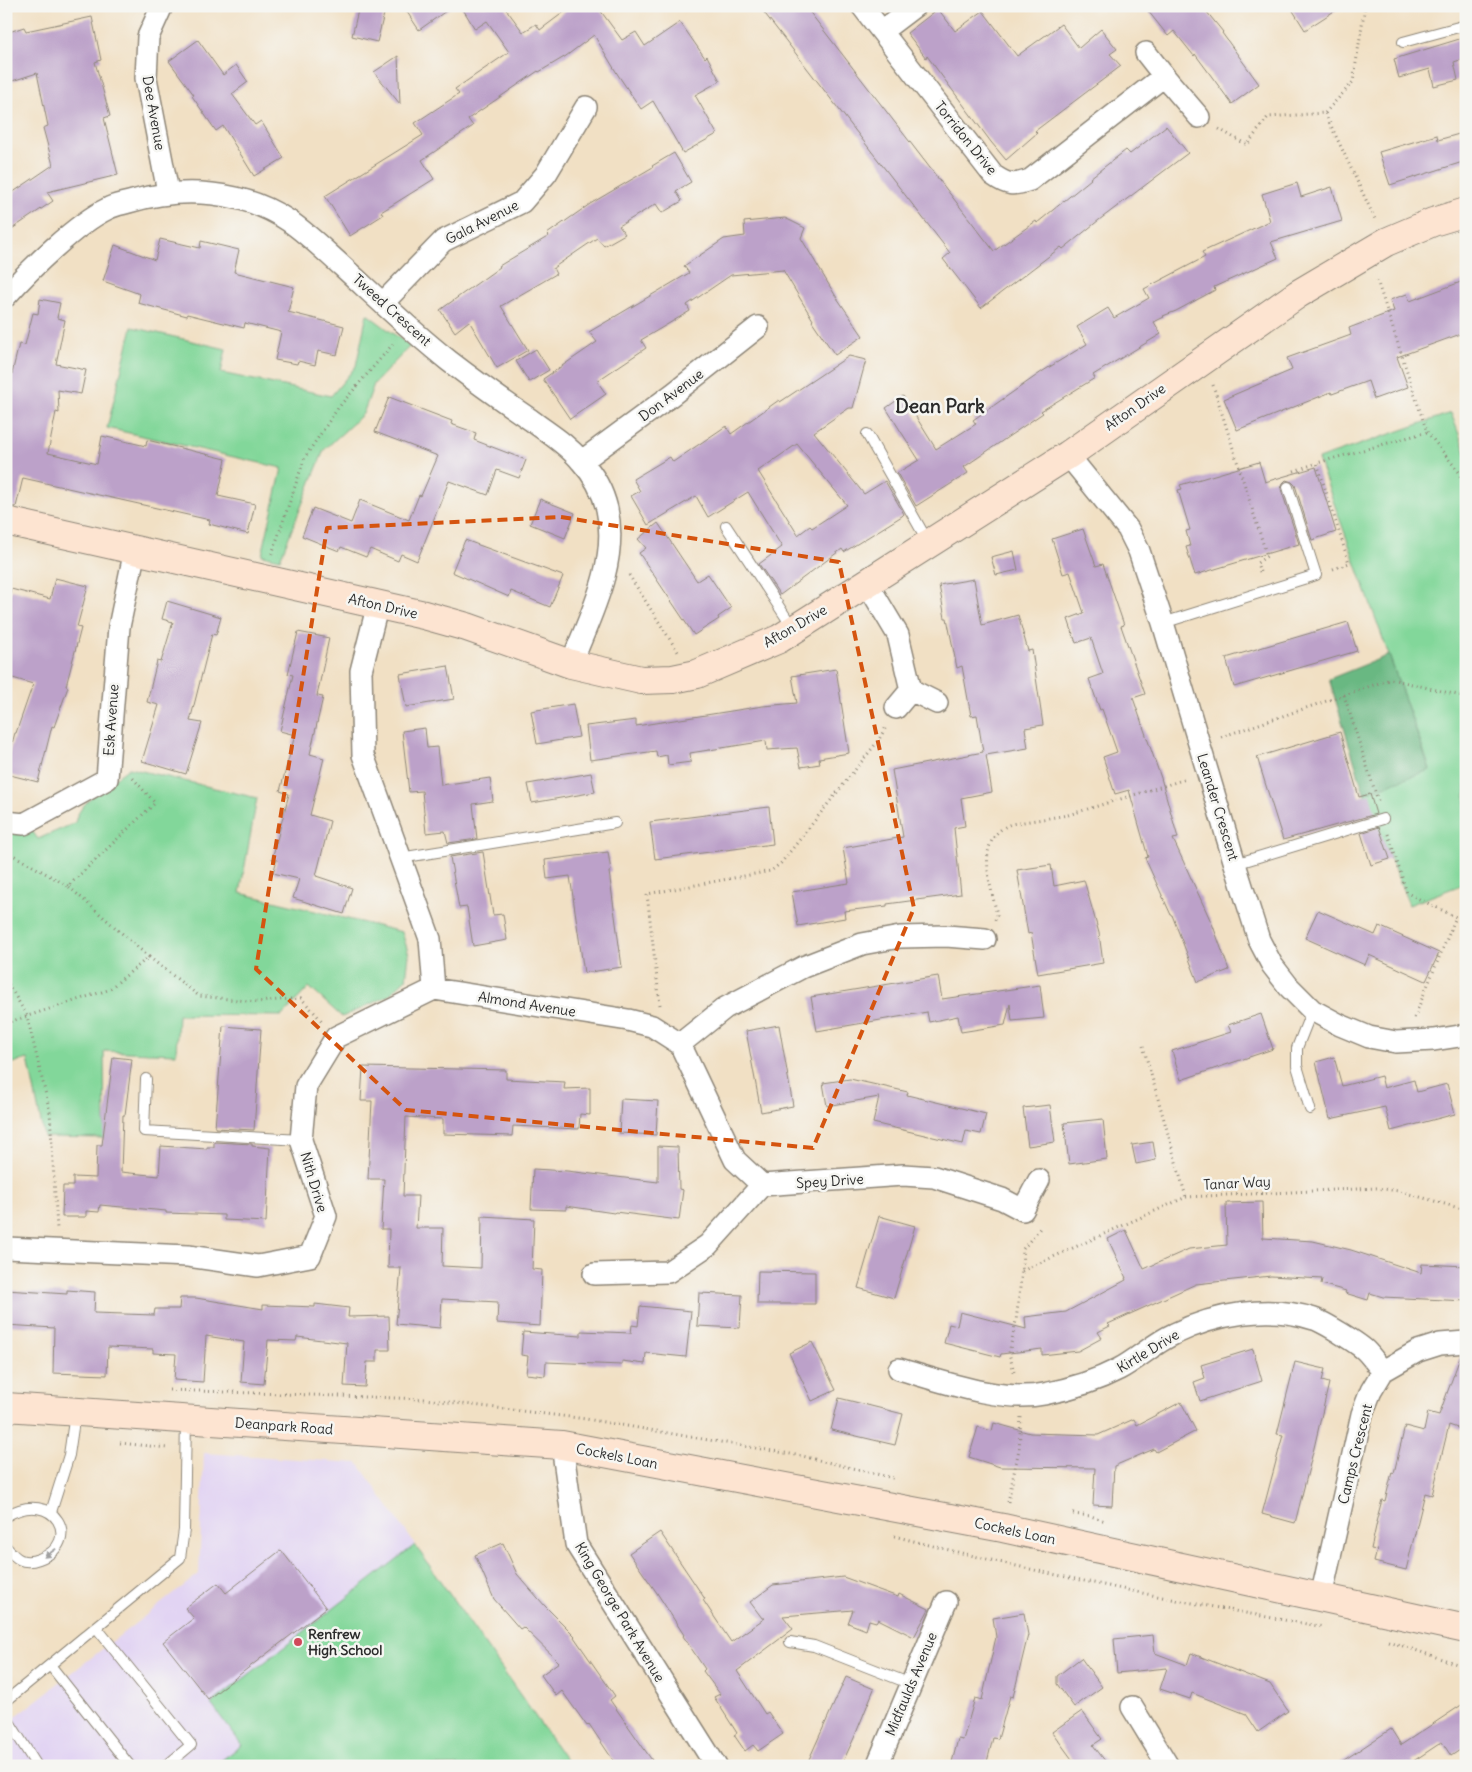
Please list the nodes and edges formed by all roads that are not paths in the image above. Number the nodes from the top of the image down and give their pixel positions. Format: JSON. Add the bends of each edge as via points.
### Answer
{"nodes":[{"id":1,"x":162,"y":6,"type":"edge"},
{"id":2,"x":862,"y":6,"type":"edge"},
{"id":3,"x":915,"y":6,"type":"edge"},
{"id":4,"x":1466,"y":25,"type":"edge"},
{"id":5,"x":882,"y":32,"type":"junction"},
{"id":6,"x":1403,"y":42,"type":"dead end"},
{"id":7,"x":1146,"y":53,"type":"dead end"},
{"id":8,"x":1164,"y":76,"type":"junction"},
{"id":9,"x":586,"y":107,"type":"dead end"},
{"id":10,"x":1198,"y":117,"type":"road end"},
{"id":11,"x":168,"y":192,"type":"junction"},
{"id":12,"x":1466,"y":212,"type":"edge"},
{"id":13,"x":6,"y":296,"type":"edge"},
{"id":14,"x":382,"y":303,"type":"junction"},
{"id":15,"x":758,"y":327,"type":"dead end"},
{"id":16,"x":867,"y":434,"type":"dead end"},
{"id":17,"x":1068,"y":454,"type":"junction"},
{"id":18,"x":582,"y":461,"type":"junction"},
{"id":19,"x":1288,"y":488,"type":"dead end"},
{"id":20,"x":6,"y":521,"type":"edge"},
{"id":21,"x":726,"y":526,"type":"dead end"},
{"id":22,"x":929,"y":542,"type":"junction"},
{"id":23,"x":135,"y":550,"type":"junction"},
{"id":24,"x":867,"y":583,"type":"junction"},
{"id":25,"x":378,"y":604,"type":"junction"},
{"id":26,"x":1163,"y":623,"type":"junction"},
{"id":27,"x":794,"y":629,"type":"junction"},
{"id":28,"x":571,"y":664,"type":"junction"},
{"id":29,"x":912,"y":690,"type":"junction"},
{"id":30,"x":937,"y":703,"type":"dead end"},
{"id":31,"x":896,"y":708,"type":"road end"},
{"id":32,"x":1383,"y":818,"type":"road end"},
{"id":33,"x":6,"y":822,"type":"edge"},
{"id":34,"x":616,"y":823,"type":"dead end"},
{"id":35,"x":400,"y":858,"type":"junction"},
{"id":36,"x":1235,"y":864,"type":"junction"},
{"id":37,"x":985,"y":939,"type":"road end"},
{"id":38,"x":434,"y":989,"type":"junction"},
{"id":39,"x":1312,"y":1010,"type":"junction"},
{"id":40,"x":1466,"y":1035,"type":"edge"},
{"id":41,"x":680,"y":1044,"type":"junction"},
{"id":42,"x":146,"y":1079,"type":"dead end"},
{"id":43,"x":1310,"y":1109,"type":"dead end"},
{"id":44,"x":301,"y":1140,"type":"junction"},
{"id":45,"x":1039,"y":1180,"type":"dead end"},
{"id":46,"x":762,"y":1185,"type":"junction"},
{"id":47,"x":6,"y":1248,"type":"edge"},
{"id":48,"x":594,"y":1274,"type":"dead end"},
{"id":49,"x":1466,"y":1342,"type":"edge"},
{"id":50,"x":899,"y":1369,"type":"dead end"},
{"id":51,"x":1383,"y":1371,"type":"junction"},
{"id":52,"x":6,"y":1407,"type":"edge"},
{"id":53,"x":75,"y":1412,"type":"junction"},
{"id":54,"x":186,"y":1420,"type":"junction"},
{"id":55,"x":562,"y":1445,"type":"junction"},
{"id":56,"x":51,"y":1512,"type":"junction"},
{"id":57,"x":6,"y":1516,"type":"edge"},
{"id":58,"x":6,"y":1547,"type":"edge"},
{"id":59,"x":1321,"y":1597,"type":"junction"},
{"id":60,"x":946,"y":1602,"type":"dead end"},
{"id":61,"x":96,"y":1627,"type":"junction"},
{"id":62,"x":1466,"y":1629,"type":"edge"},
{"id":63,"x":790,"y":1642,"type":"dead end"},
{"id":64,"x":50,"y":1665,"type":"junction"},
{"id":65,"x":911,"y":1684,"type":"junction"},
{"id":66,"x":6,"y":1701,"type":"edge"},
{"id":67,"x":1132,"y":1707,"type":"dead end"},
{"id":68,"x":6,"y":1717,"type":"edge"},
{"id":69,"x":36,"y":1766,"type":"edge"},
{"id":70,"x":130,"y":1766,"type":"edge"},
{"id":71,"x":166,"y":1766,"type":"edge"},
{"id":72,"x":716,"y":1766,"type":"edge"},
{"id":73,"x":877,"y":1766,"type":"edge"},
{"id":74,"x":1168,"y":1766,"type":"edge"}],
"edges":[{"from":1,"to":11,"type":"street","name":"Dee Avenue","via":[[148,37],[146,78]]},
{"from":2,"to":5,"type":"street","name":"Torridon Drive"},
{"from":3,"to":5,"type":"street"},
{"from":4,"to":6,"type":"lane"},
{"from":5,"to":8,"type":"street","name":"Torridon Drive","via":[[993,175],[1004,183],[1019,184],[1030,180]]},
{"from":7,"to":8,"type":"street"},
{"from":8,"to":10,"type":"street"},
{"from":9,"to":14,"type":"street","name":"Gala Avenue","via":[[546,174],[522,202],[443,241]]},
{"from":11,"to":13,"type":"street","name":"Tweed Crescent","via":[[107,209],[63,241]]},
{"from":11,"to":14,"type":"street","name":"Tweed Crescent","via":[[204,192],[268,209],[306,235]]},
{"from":12,"to":17,"type":"street","name":"Afton Drive","via":[[1433,222],[1377,247],[1298,294]]},
{"from":14,"to":18,"type":"street","name":"Tweed Crescent","via":[[447,359]]},
{"from":15,"to":18,"type":"street","name":"Don Avenue"},
{"from":16,"to":22,"type":"lane"},
{"from":17,"to":22,"type":"street","name":"Afton Drive"},
{"from":17,"to":26,"type":"street","name":"Leander Crescent","via":[[1128,529],[1139,551]]},
{"from":18,"to":28,"type":"street","name":"Tweed Crescent","via":[[597,484],[606,508],[610,545],[607,567]]},
{"from":19,"to":26,"type":"lane","via":[[1316,574]]},
{"from":20,"to":23,"type":"street","name":"Afton Drive"},
{"from":21,"to":27,"type":"lane"},
{"from":22,"to":24,"type":"street","name":"Afton Drive"},
{"from":23,"to":25,"type":"street","name":"Afton Drive"},
{"from":23,"to":33,"type":"street","name":"Esk Avenue","via":[[119,627],[107,778],[24,824]]},
{"from":24,"to":27,"type":"street","name":"Afton Drive"},
{"from":24,"to":29,"type":"street","via":[[898,634]]},
{"from":25,"to":28,"type":"street","name":"Afton Drive","via":[[467,627]]},
{"from":25,"to":35,"type":"street","via":[[361,670],[363,755]]},
{"from":26,"to":36,"type":"street","name":"Leander Crescent"},
{"from":27,"to":28,"type":"street","name":"Afton Drive","via":[[779,639],[693,675],[673,679],[641,680]]},
{"from":29,"to":30,"type":"street"},
{"from":29,"to":31,"type":"street"},
{"from":32,"to":36,"type":"lane"},
{"from":34,"to":35,"type":"lane"},
{"from":35,"to":38,"type":"street","via":[[430,939]]},
{"from":36,"to":39,"type":"street","name":"Leander Crescent","via":[[1259,940],[1272,965]]},
{"from":37,"to":41,"type":"street","via":[[900,937],[862,944],[803,967],[725,1008]]},
{"from":38,"to":41,"type":"street","name":"Almond Avenue","via":[[628,1020],[652,1026]]},
{"from":38,"to":44,"type":"street","name":"Nith Drive","via":[[336,1037],[306,1086]]},
{"from":39,"to":40,"type":"street","name":"Leander Crescent","via":[[1369,1037],[1396,1042]]},
{"from":39,"to":43,"type":"lane","via":[[1297,1048],[1297,1066]]},
{"from":41,"to":46,"type":"street","via":[[736,1160]]},
{"from":42,"to":44,"type":"lane","via":[[144,1131]]},
{"from":44,"to":47,"type":"street","name":"Nith Drive","via":[[326,1216],[310,1256],[258,1266],[188,1256]]},
{"from":45,"to":46,"type":"street","name":"Spey Drive","via":[[1022,1210],[1002,1199],[934,1177],[903,1175]]},
{"from":46,"to":48,"type":"street","via":[[708,1245],[668,1272]]},
{"from":49,"to":51,"type":"street","name":"Camps Crescent","via":[[1440,1344],[1418,1351]]},
{"from":50,"to":51,"type":"street","name":"Kirtle Drive","via":[[979,1391],[1042,1395],[1086,1384],[1120,1368],[1172,1334],[1208,1320],[1236,1314],[1265,1313],[1295,1314],[1316,1319],[1365,1350]]},
{"from":51,"to":59,"type":"street","name":"Camps Crescent","via":[[1362,1414]]},
{"from":52,"to":53,"type":"street","name":"Deanpark Road"},
{"from":53,"to":54,"type":"street","name":"Deanpark Road"},
{"from":53,"to":56,"type":"lane","via":[[69,1456]]},
{"from":54,"to":55,"type":"street","name":"Deanpark Road"},
{"from":54,"to":61,"type":"lane","via":[[184,1530],[180,1558]]},
{"from":55,"to":59,"type":"street","name":"Cockels Loan","via":[[1003,1528]]},
{"from":55,"to":72,"type":"street","name":"King George Park Avenue","via":[[576,1544]]},
{"from":56,"to":57,"type":"lane","via":[[27,1508]]},
{"from":56,"to":58,"type":"lane","one_way":true,"via":[[61,1530],[56,1550],[47,1557],[24,1562]]},
{"from":59,"to":62,"type":"street","name":"Cockels Loan"},
{"from":60,"to":65,"type":"street","name":"Midfaulds Avenue"},
{"from":61,"to":64,"type":"lane"},
{"from":61,"to":71,"type":"lane","via":[[191,1746]]},
{"from":63,"to":65,"type":"lane","via":[[814,1646]]},
{"from":64,"to":66,"type":"lane"},
{"from":64,"to":70,"type":"lane"},
{"from":65,"to":73,"type":"street","name":"Midfaulds Avenue"},
{"from":67,"to":74,"type":"street"},
{"from":68,"to":69,"type":"lane"}]}
